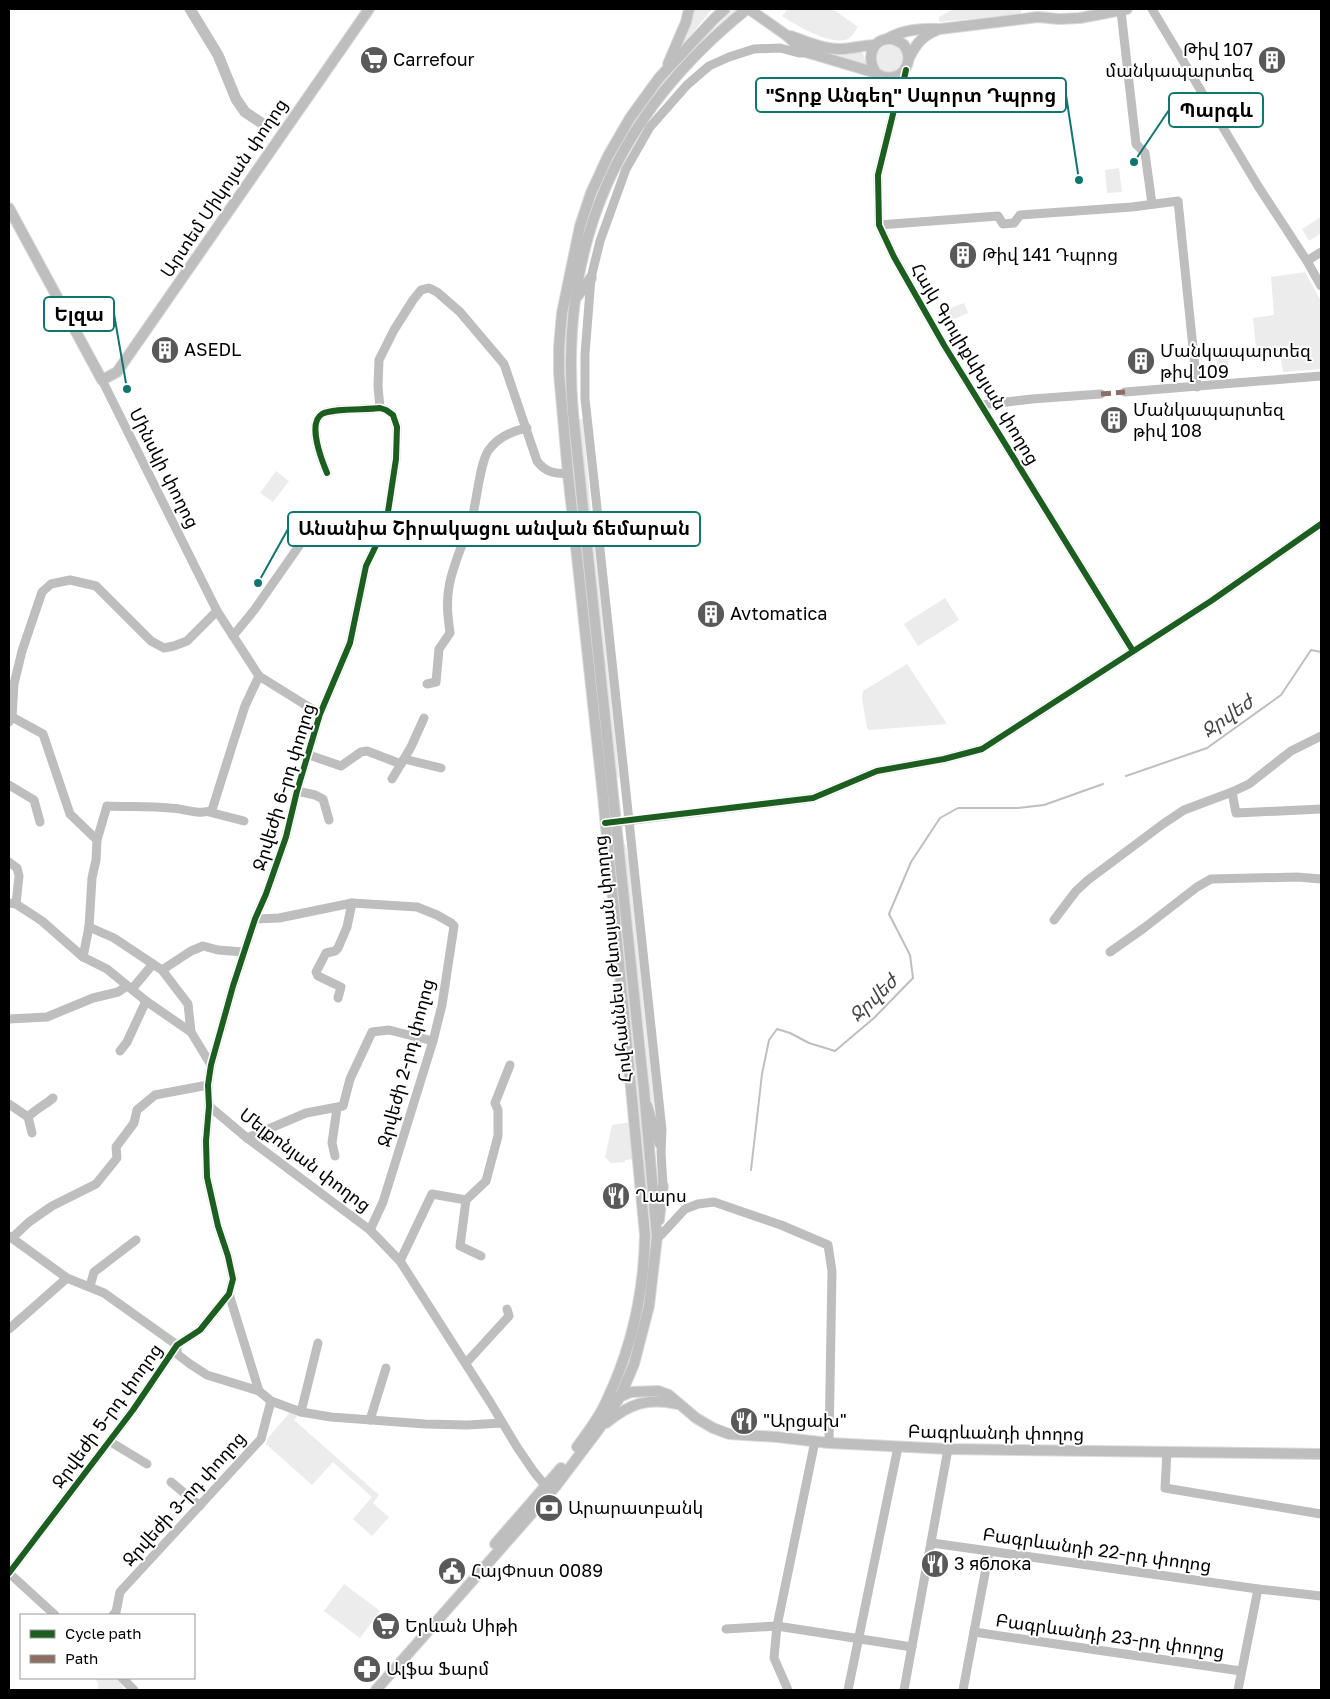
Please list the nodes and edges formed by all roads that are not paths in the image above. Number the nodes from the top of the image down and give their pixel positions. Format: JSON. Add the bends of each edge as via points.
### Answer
{"nodes":[{"id":1,"x":369,"y":9,"type":"edge"},
{"id":2,"x":689,"y":9,"type":"edge"},
{"id":3,"x":725,"y":9,"type":"edge"},
{"id":4,"x":748,"y":9,"type":"edge"},
{"id":5,"x":1050,"y":9,"type":"edge"},
{"id":6,"x":1152,"y":9,"type":"edge"},
{"id":7,"x":1124,"y":10,"type":"edge"},
{"id":8,"x":1038,"y":17,"type":"junction"},
{"id":9,"x":940,"y":29,"type":"junction"},
{"id":10,"x":782,"y":32,"type":"junction"},
{"id":11,"x":887,"y":39,"type":"junction"},
{"id":12,"x":875,"y":45,"type":"junction"},
{"id":13,"x":809,"y":53,"type":"junction"},
{"id":14,"x":909,"y":58,"type":"junction"},
{"id":15,"x":906,"y":70,"type":"junction"},
{"id":16,"x":666,"y":71,"type":"junction"},
{"id":17,"x":877,"y":74,"type":"junction"},
{"id":18,"x":663,"y":93,"type":"junction"},
{"id":19,"x":894,"y":110,"type":"junction"},
{"id":20,"x":650,"y":127,"type":"junction"},
{"id":21,"x":1152,"y":204,"type":"junction"},
{"id":22,"x":9,"y":208,"type":"edge"},
{"id":23,"x":879,"y":226,"type":"junction"},
{"id":24,"x":1321,"y":252,"type":"edge"},
{"id":25,"x":1307,"y":261,"type":"junction"},
{"id":26,"x":591,"y":278,"type":"junction"},
{"id":27,"x":1321,"y":286,"type":"edge"},
{"id":28,"x":574,"y":301,"type":"junction"},
{"id":29,"x":1321,"y":376,"type":"edge"},
{"id":30,"x":102,"y":380,"type":"junction"},
{"id":31,"x":1197,"y":387,"type":"junction"},
{"id":32,"x":566,"y":389,"type":"junction"},
{"id":33,"x":1125,"y":392,"type":"dead end"},
{"id":34,"x":1101,"y":394,"type":"dead end"},
{"id":35,"x":981,"y":405,"type":"junction"},
{"id":36,"x":380,"y":408,"type":"junction"},
{"id":37,"x":568,"y":413,"type":"junction"},
{"id":38,"x":527,"y":428,"type":"junction"},
{"id":39,"x":327,"y":472,"type":"dead end"},
{"id":40,"x":568,"y":474,"type":"junction"},
{"id":41,"x":1321,"y":524,"type":"edge"},
{"id":42,"x":386,"y":525,"type":"junction"},
{"id":43,"x":586,"y":528,"type":"junction"},
{"id":44,"x":466,"y":530,"type":"junction"},
{"id":45,"x":574,"y":532,"type":"junction"},
{"id":46,"x":308,"y":533,"type":"dead end"},
{"id":47,"x":217,"y":611,"type":"junction"},
{"id":48,"x":233,"y":636,"type":"junction"},
{"id":49,"x":1133,"y":651,"type":"junction"},
{"id":50,"x":259,"y":676,"type":"junction"},
{"id":51,"x":427,"y":684,"type":"dead end"},
{"id":52,"x":320,"y":714,"type":"junction"},
{"id":53,"x":424,"y":718,"type":"dead end"},
{"id":54,"x":10,"y":720,"type":"edge"},
{"id":55,"x":1321,"y":736,"type":"edge"},
{"id":56,"x":309,"y":755,"type":"junction"},
{"id":57,"x":402,"y":762,"type":"junction"},
{"id":58,"x":440,"y":768,"type":"dead end"},
{"id":59,"x":392,"y":779,"type":"dead end"},
{"id":60,"x":9,"y":785,"type":"edge"},
{"id":61,"x":297,"y":791,"type":"junction"},
{"id":62,"x":1232,"y":792,"type":"junction"},
{"id":63,"x":1321,"y":809,"type":"edge"},
{"id":64,"x":209,"y":812,"type":"junction"},
{"id":65,"x":329,"y":820,"type":"dead end"},
{"id":66,"x":630,"y":820,"type":"junction"},
{"id":67,"x":244,"y":821,"type":"dead end"},
{"id":68,"x":40,"y":822,"type":"dead end"},
{"id":69,"x":610,"y":823,"type":"junction"},
{"id":70,"x":97,"y":840,"type":"junction"},
{"id":71,"x":9,"y":862,"type":"edge"},
{"id":72,"x":1321,"y":879,"type":"edge"},
{"id":73,"x":352,"y":903,"type":"junction"},
{"id":74,"x":12,"y":904,"type":"edge"},
{"id":75,"x":255,"y":919,"type":"junction"},
{"id":76,"x":1054,"y":920,"type":"dead end"},
{"id":77,"x":89,"y":927,"type":"junction"},
{"id":78,"x":244,"y":952,"type":"junction"},
{"id":79,"x":1110,"y":952,"type":"dead end"},
{"id":80,"x":83,"y":956,"type":"junction"},
{"id":81,"x":153,"y":964,"type":"junction"},
{"id":82,"x":162,"y":970,"type":"junction"},
{"id":83,"x":130,"y":988,"type":"junction"},
{"id":84,"x":338,"y":998,"type":"dead end"},
{"id":85,"x":146,"y":1000,"type":"junction"},
{"id":86,"x":9,"y":1019,"type":"edge"},
{"id":87,"x":191,"y":1032,"type":"junction"},
{"id":88,"x":433,"y":1041,"type":"junction"},
{"id":89,"x":120,"y":1051,"type":"dead end"},
{"id":90,"x":211,"y":1065,"type":"junction"},
{"id":91,"x":510,"y":1066,"type":"dead end"},
{"id":92,"x":208,"y":1085,"type":"junction"},
{"id":93,"x":644,"y":1090,"type":"junction"},
{"id":94,"x":54,"y":1098,"type":"dead end"},
{"id":95,"x":9,"y":1104,"type":"edge"},
{"id":96,"x":209,"y":1106,"type":"junction"},
{"id":97,"x":337,"y":1108,"type":"junction"},
{"id":98,"x":28,"y":1117,"type":"junction"},
{"id":99,"x":32,"y":1133,"type":"dead end"},
{"id":100,"x":247,"y":1138,"type":"junction"},
{"id":101,"x":660,"y":1152,"type":"junction"},
{"id":102,"x":335,"y":1156,"type":"dead end"},
{"id":103,"x":663,"y":1186,"type":"joint"},
{"id":104,"x":466,"y":1200,"type":"junction"},
{"id":105,"x":370,"y":1230,"type":"junction"},
{"id":106,"x":656,"y":1235,"type":"junction"},
{"id":107,"x":10,"y":1237,"type":"edge"},
{"id":108,"x":136,"y":1240,"type":"dead end"},
{"id":109,"x":481,"y":1256,"type":"dead end"},
{"id":110,"x":400,"y":1261,"type":"junction"},
{"id":111,"x":649,"y":1271,"type":"junction"},
{"id":112,"x":67,"y":1278,"type":"junction"},
{"id":113,"x":90,"y":1286,"type":"junction"},
{"id":114,"x":229,"y":1294,"type":"junction"},
{"id":115,"x":507,"y":1310,"type":"dead end"},
{"id":116,"x":9,"y":1329,"type":"edge"},
{"id":117,"x":318,"y":1343,"type":"dead end"},
{"id":118,"x":177,"y":1345,"type":"junction"},
{"id":119,"x":466,"y":1363,"type":"junction"},
{"id":120,"x":386,"y":1368,"type":"dead end"},
{"id":121,"x":260,"y":1391,"type":"junction"},
{"id":122,"x":620,"y":1397,"type":"junction"},
{"id":123,"x":271,"y":1401,"type":"junction"},
{"id":124,"x":606,"y":1403,"type":"junction"},
{"id":125,"x":679,"y":1405,"type":"junction"},
{"id":126,"x":301,"y":1412,"type":"junction"},
{"id":127,"x":598,"y":1416,"type":"junction"},
{"id":128,"x":370,"y":1420,"type":"junction"},
{"id":129,"x":502,"y":1423,"type":"junction"},
{"id":130,"x":599,"y":1429,"type":"junction"},
{"id":131,"x":109,"y":1441,"type":"junction"},
{"id":132,"x":815,"y":1441,"type":"junction"},
{"id":133,"x":829,"y":1442,"type":"junction"},
{"id":134,"x":898,"y":1447,"type":"junction"},
{"id":135,"x":948,"y":1449,"type":"junction"},
{"id":136,"x":1167,"y":1452,"type":"junction"},
{"id":137,"x":1321,"y":1454,"type":"edge"},
{"id":138,"x":147,"y":1464,"type":"dead end"},
{"id":139,"x":172,"y":1482,"type":"dead end"},
{"id":140,"x":549,"y":1489,"type":"junction"},
{"id":141,"x":200,"y":1506,"type":"junction"},
{"id":142,"x":1321,"y":1514,"type":"edge"},
{"id":143,"x":932,"y":1542,"type":"junction"},
{"id":144,"x":989,"y":1552,"type":"junction"},
{"id":145,"x":9,"y":1573,"type":"edge"},
{"id":146,"x":1258,"y":1589,"type":"junction"},
{"id":147,"x":1321,"y":1596,"type":"edge"},
{"id":148,"x":54,"y":1614,"type":"edge"},
{"id":149,"x":114,"y":1614,"type":"edge"},
{"id":150,"x":778,"y":1626,"type":"junction"},
{"id":151,"x":726,"y":1629,"type":"dead end"},
{"id":152,"x":974,"y":1632,"type":"junction"},
{"id":153,"x":860,"y":1638,"type":"junction"},
{"id":154,"x":912,"y":1647,"type":"junction"},
{"id":155,"x":1241,"y":1672,"type":"junction"},
{"id":156,"x":123,"y":1679,"type":"edge"},
{"id":157,"x":131,"y":1689,"type":"edge"},
{"id":158,"x":368,"y":1690,"type":"edge"},
{"id":159,"x":376,"y":1690,"type":"edge"},
{"id":160,"x":788,"y":1690,"type":"edge"},
{"id":161,"x":848,"y":1690,"type":"edge"},
{"id":162,"x":904,"y":1690,"type":"edge"},
{"id":163,"x":963,"y":1690,"type":"edge"},
{"id":164,"x":1238,"y":1690,"type":"edge"}],
"edges":[{"from":1,"to":30,"type":"main road","name":"Արտեմ Միկոյան փողոց","via":[[117,372]]},
{"from":2,"to":16,"type":"main road"},
{"from":3,"to":16,"type":"main road","name":"Հովհաննես Թևոսյան փողոց"},
{"from":4,"to":10,"type":"main road"},
{"from":4,"to":18,"type":"main road","name":"Հովհաննես Թևոսյան փողոց","via":[[698,53]]},
{"from":5,"to":8,"type":"main road"},
{"from":6,"to":25,"type":"street"},
{"from":7,"to":8,"type":"main road","via":[[1080,18]]},
{"from":7,"to":21,"type":"street","via":[[1136,144],[1145,153]]},
{"from":8,"to":9,"type":"main road"},
{"from":9,"to":11,"type":"main road","via":[[896,33]]},
{"from":9,"to":14,"type":"main road","via":[[921,38]]},
{"from":10,"to":12,"type":"main road","via":[[830,48]]},
{"from":10,"to":13,"type":"main road"},
{"from":11,"to":12,"type":"main road"},
{"from":11,"to":14,"type":"main road","via":[[904,45]]},
{"from":12,"to":17,"type":"main road","via":[[870,58]]},
{"from":13,"to":17,"type":"main road"},
{"from":13,"to":20,"type":"street","via":[[780,48],[754,49],[709,66]]},
{"from":14,"to":15,"type":"main road"},
{"from":15,"to":17,"type":"main road","via":[[894,78]]},
{"from":15,"to":19,"type":"street","name":"Հայկ Գյուլիքևխյան փողոց"},
{"from":16,"to":32,"type":"main road","name":"Հովհաննես Թևոսյան փողոց","via":[[630,118],[608,156],[580,226],[562,313],[559,347]]},
{"from":17,"to":19,"type":"street","via":[[890,94]]},
{"from":18,"to":20,"type":"street"},
{"from":18,"to":28,"type":"main road","name":"Հովհաննես Թևոսյան փողոց","via":[[639,124],[604,190],[585,244]]},
{"from":19,"to":23,"type":"street","name":"Հայկ Գյուլիքևխյան փողոց","via":[[878,175]]},
{"from":20,"to":26,"type":"street","via":[[617,192]]},
{"from":21,"to":23,"type":"street","via":[[1020,215],[1014,223],[1003,224],[996,216]]},
{"from":21,"to":31,"type":"street","via":[[1178,202]]},
{"from":22,"to":30,"type":"main road","name":"Մինսկի փողոց"},
{"from":23,"to":35,"type":"street","name":"Հայկ Գյուլիքևխյան փողոց"},
{"from":24,"to":25,"type":"street"},
{"from":25,"to":27,"type":"street"},
{"from":26,"to":28,"type":"main road"},
{"from":26,"to":43,"type":"street","via":[[585,399],[598,517]]},
{"from":28,"to":32,"type":"main road","name":"Հովհաննես Թևոսյան փողոց"},
{"from":29,"to":31,"type":"street"},
{"from":30,"to":47,"type":"street","name":"Մինսկի փողոց"},
{"from":31,"to":33,"type":"street"},
{"from":32,"to":37,"type":"main road","name":"Հովհաննես Թևոսյան փողոց"},
{"from":34,"to":35,"type":"street"},
{"from":35,"to":49,"type":"street","name":"Հայկ Գյուլիքևխյան փողոց"},
{"from":36,"to":38,"type":"street","via":[[379,360],[413,300],[421,290],[429,288],[460,312],[504,364]]},
{"from":36,"to":39,"type":"street","via":[[321,414],[316,437]]},
{"from":36,"to":42,"type":"street","name":"Ջրվեժի 6-րդ փողոց","via":[[393,415],[397,426],[396,459]]},
{"from":37,"to":40,"type":"main road","name":"Հովհաննես Թևոսյան փողոց"},
{"from":37,"to":43,"type":"main road","name":"Հովհաննես Թևոսյան փողոց"},
{"from":38,"to":40,"type":"street","via":[[542,468],[547,472]]},
{"from":38,"to":44,"type":"street","via":[[501,438],[488,451]]},
{"from":40,"to":45,"type":"main road","name":"Հովհաննես Թևոսյան փողոց"},
{"from":41,"to":49,"type":"street"},
{"from":42,"to":44,"type":"street"},
{"from":42,"to":52,"type":"street","name":"Ջրվեժի 6-րդ փողոց","via":[[366,566],[350,643]]},
{"from":43,"to":45,"type":"main road"},
{"from":43,"to":66,"type":"street","via":[[599,538]]},
{"from":43,"to":69,"type":"main road","name":"Հովհաննես Թևոսյան փողոց"},
{"from":44,"to":51,"type":"street","via":[[449,588],[450,633],[439,649],[436,682]]},
{"from":45,"to":69,"type":"main road","name":"Հովհաննես Թևոսյան փողոց"},
{"from":46,"to":48,"type":"street"},
{"from":47,"to":48,"type":"street","name":"Մինսկի փողոց"},
{"from":47,"to":54,"type":"street","via":[[187,641],[164,648],[151,641],[96,586],[70,580],[51,584],[42,592],[22,651]]},
{"from":48,"to":50,"type":"street","name":"Մինսկի փողոց"},
{"from":49,"to":66,"type":"street","via":[[982,749],[877,771],[813,798]]},
{"from":50,"to":52,"type":"street"},
{"from":50,"to":64,"type":"street","via":[[245,706],[214,807]]},
{"from":52,"to":56,"type":"street","name":"Ջրվեժի 6-րդ փողոց"},
{"from":53,"to":57,"type":"street"},
{"from":54,"to":70,"type":"street","via":[[42,734],[70,814]]},
{"from":55,"to":62,"type":"street","via":[[1291,751],[1249,784]]},
{"from":56,"to":57,"type":"street","via":[[341,766],[367,751]]},
{"from":56,"to":61,"type":"street","name":"Ջրվեժի 6-րդ փողոց"},
{"from":57,"to":58,"type":"street"},
{"from":57,"to":59,"type":"street"},
{"from":60,"to":68,"type":"street","via":[[34,800]]},
{"from":61,"to":65,"type":"street","via":[[323,799]]},
{"from":61,"to":75,"type":"street","name":"Ջրվեժի 6-րդ փողոց","via":[[286,837]]},
{"from":62,"to":63,"type":"street","via":[[1236,813]]},
{"from":62,"to":76,"type":"street","via":[[1184,810],[1161,825],[1088,880]]},
{"from":64,"to":67,"type":"street"},
{"from":64,"to":70,"type":"street","via":[[107,806]]},
{"from":66,"to":69,"type":"street"},
{"from":66,"to":101,"type":"street","via":[[662,1130]]},
{"from":69,"to":93,"type":"main road","name":"Հովհաննես Թևոսյան փողոց"},
{"from":69,"to":111,"type":"main road","name":"Հովհաննես Թևոսյան փողոց"},
{"from":70,"to":77,"type":"street"},
{"from":71,"to":74,"type":"street","via":[[17,868],[19,876]]},
{"from":72,"to":79,"type":"street","via":[[1210,879]]},
{"from":73,"to":75,"type":"street","name":"Ջրվեժի 2-րդ փողոց","via":[[279,918]]},
{"from":73,"to":84,"type":"street","via":[[338,948],[326,953],[316,972],[341,988]]},
{"from":73,"to":88,"type":"street","name":"Ջրվեժի 2-րդ փողոց","via":[[417,906],[454,926]]},
{"from":74,"to":80,"type":"street","via":[[42,921]]},
{"from":75,"to":78,"type":"street","name":"Ջրվեժի 6-րդ փողոց"},
{"from":77,"to":80,"type":"street"},
{"from":77,"to":81,"type":"street","via":[[114,938]]},
{"from":78,"to":82,"type":"street","via":[[203,946]]},
{"from":78,"to":90,"type":"street","name":"Ջրվեժի 6-րդ փողոց"},
{"from":80,"to":83,"type":"street","via":[[107,969]]},
{"from":81,"to":82,"type":"street"},
{"from":81,"to":83,"type":"street"},
{"from":82,"to":87,"type":"street","via":[[188,1004]]},
{"from":83,"to":85,"type":"street"},
{"from":83,"to":86,"type":"street","via":[[47,1016]]},
{"from":85,"to":87,"type":"street"},
{"from":85,"to":89,"type":"street"},
{"from":87,"to":90,"type":"street"},
{"from":88,"to":97,"type":"street","via":[[389,1030],[372,1032],[350,1079],[344,1103]]},
{"from":88,"to":105,"type":"street","name":"Ջրվեժի 2-րդ փողոց","via":[[383,1202]]},
{"from":90,"to":92,"type":"street"},
{"from":91,"to":104,"type":"street","via":[[495,1103],[498,1136],[486,1180]]},
{"from":92,"to":96,"type":"street"},
{"from":92,"to":107,"type":"street","via":[[155,1095],[137,1110],[134,1123],[116,1147],[117,1158],[96,1184],[52,1206]]},
{"from":93,"to":101,"type":"street"},
{"from":93,"to":106,"type":"main road","name":"Հովհաննես Թևոսյան փողոց"},
{"from":94,"to":98,"type":"street"},
{"from":95,"to":98,"type":"street"},
{"from":96,"to":100,"type":"street","name":"Մելքոնյան փողոց"},
{"from":96,"to":114,"type":"street","via":[[207,1176],[233,1279]]},
{"from":97,"to":100,"type":"street","via":[[306,1113]]},
{"from":97,"to":102,"type":"street","via":[[332,1143]]},
{"from":98,"to":99,"type":"street"},
{"from":100,"to":105,"type":"street","name":"Մելքոնյան փողոց"},
{"from":101,"to":103,"type":"street"},
{"from":103,"to":106,"type":"main road"},
{"from":104,"to":109,"type":"street","via":[[460,1246]]},
{"from":104,"to":110,"type":"street","via":[[432,1194]]},
{"from":105,"to":110,"type":"street","name":"Մելքոնյան փողոց"},
{"from":106,"to":111,"type":"main road","name":"Հովհաննես Թևոսյան փողոց"},
{"from":106,"to":133,"type":"street","via":[[661,1236],[686,1209],[714,1202],[828,1245],[832,1271]]},
{"from":107,"to":112,"type":"street"},
{"from":108,"to":113,"type":"street","via":[[94,1272]]},
{"from":110,"to":119,"type":"street","name":"Մելքոնյան փողոց"},
{"from":111,"to":122,"type":"main road","name":"Հովհաննես Թևոսյան փողոց","via":[[649,1306],[638,1351]]},
{"from":111,"to":124,"type":"main road","name":"Հովհաննես Թևոսյան փողոց","via":[[624,1361]]},
{"from":112,"to":113,"type":"street"},
{"from":112,"to":116,"type":"street"},
{"from":113,"to":118,"type":"street"},
{"from":114,"to":118,"type":"street","name":"Ջրվեժի 5-րդ փողոց","via":[[200,1330]]},
{"from":114,"to":121,"type":"street"},
{"from":115,"to":119,"type":"street","via":[[509,1316]]},
{"from":117,"to":126,"type":"street"},
{"from":118,"to":121,"type":"street","via":[[177,1354],[207,1376]]},
{"from":118,"to":131,"type":"street","name":"Ջրվեժի 5-րդ փողոց"},
{"from":119,"to":129,"type":"street","name":"Մելքոնյան փողոց"},
{"from":120,"to":128,"type":"street"},
{"from":121,"to":123,"type":"street"},
{"from":122,"to":124,"type":"main road","name":"Բագրևանդի փողոց"},
{"from":122,"to":125,"type":"main road","name":"Բագրևանդի փողոց","via":[[631,1392],[658,1391],[669,1395]]},
{"from":122,"to":130,"type":"main road","name":"Հովհաննես Թևոսյան փողոց"},
{"from":123,"to":126,"type":"street"},
{"from":123,"to":141,"type":"street","name":"Ջրվեժի 3-րդ փողոց","via":[[261,1439]]},
{"from":124,"to":127,"type":"main road","name":"Հովհաննես Թևոսյան փողոց"},
{"from":125,"to":130,"type":"main road","name":"Բագրևանդի փողոց","via":[[654,1400],[640,1403]]},
{"from":125,"to":132,"type":"main road","name":"Բագրևանդի փողոց","via":[[713,1428],[729,1434]]},
{"from":126,"to":128,"type":"street"},
{"from":127,"to":130,"type":"main road"},
{"from":127,"to":140,"type":"main road","name":"Հովհաննես Թևոսյան փողոց"},
{"from":128,"to":129,"type":"street","via":[[466,1425]]},
{"from":129,"to":140,"type":"street","name":"Մելքոնյան փողոց"},
{"from":130,"to":140,"type":"main road","name":"Հովհաննես Թևոսյան փողոց"},
{"from":131,"to":138,"type":"street"},
{"from":131,"to":145,"type":"street","name":"Ջրվեժի 5-րդ փողոց"},
{"from":132,"to":133,"type":"main road","name":"Բագրևանդի փողոց"},
{"from":132,"to":150,"type":"street"},
{"from":133,"to":134,"type":"main road","name":"Բագրևանդի փողոց"},
{"from":134,"to":135,"type":"main road","name":"Բագրևանդի փողոց"},
{"from":134,"to":153,"type":"street"},
{"from":135,"to":136,"type":"main road","name":"Բագրևանդի փողոց"},
{"from":135,"to":143,"type":"street"},
{"from":136,"to":137,"type":"main road","name":"Բագրևանդի փողոց"},
{"from":136,"to":142,"type":"street","via":[[1165,1488]]},
{"from":139,"to":141,"type":"street"},
{"from":140,"to":158,"type":"main road","name":"Հովհաննես Թևոսյան փողոց"},
{"from":140,"to":159,"type":"main road","name":"Հովհաննես Թևոսյան փողոց"},
{"from":141,"to":149,"type":"street","name":"Ջրվեժի 3-րդ փողոց","via":[[120,1592]]},
{"from":143,"to":144,"type":"street","name":"Բագրևանդի 22-րդ փողոց"},
{"from":143,"to":154,"type":"street"},
{"from":144,"to":146,"type":"street","name":"Բագրևանդի 22-րդ փողոց"},
{"from":144,"to":152,"type":"street"},
{"from":145,"to":148,"type":"street"},
{"from":146,"to":147,"type":"street","name":"Բագրևանդի 22-րդ փողոց"},
{"from":146,"to":155,"type":"street"},
{"from":150,"to":151,"type":"street"},
{"from":150,"to":153,"type":"street"},
{"from":150,"to":160,"type":"street","via":[[774,1658]]},
{"from":152,"to":155,"type":"street","name":"Բագրևանդի 23-րդ փողոց"},
{"from":152,"to":163,"type":"street"},
{"from":153,"to":154,"type":"street"},
{"from":153,"to":161,"type":"street"},
{"from":154,"to":162,"type":"street"},
{"from":155,"to":164,"type":"street"},
{"from":156,"to":157,"type":"street"}]}
